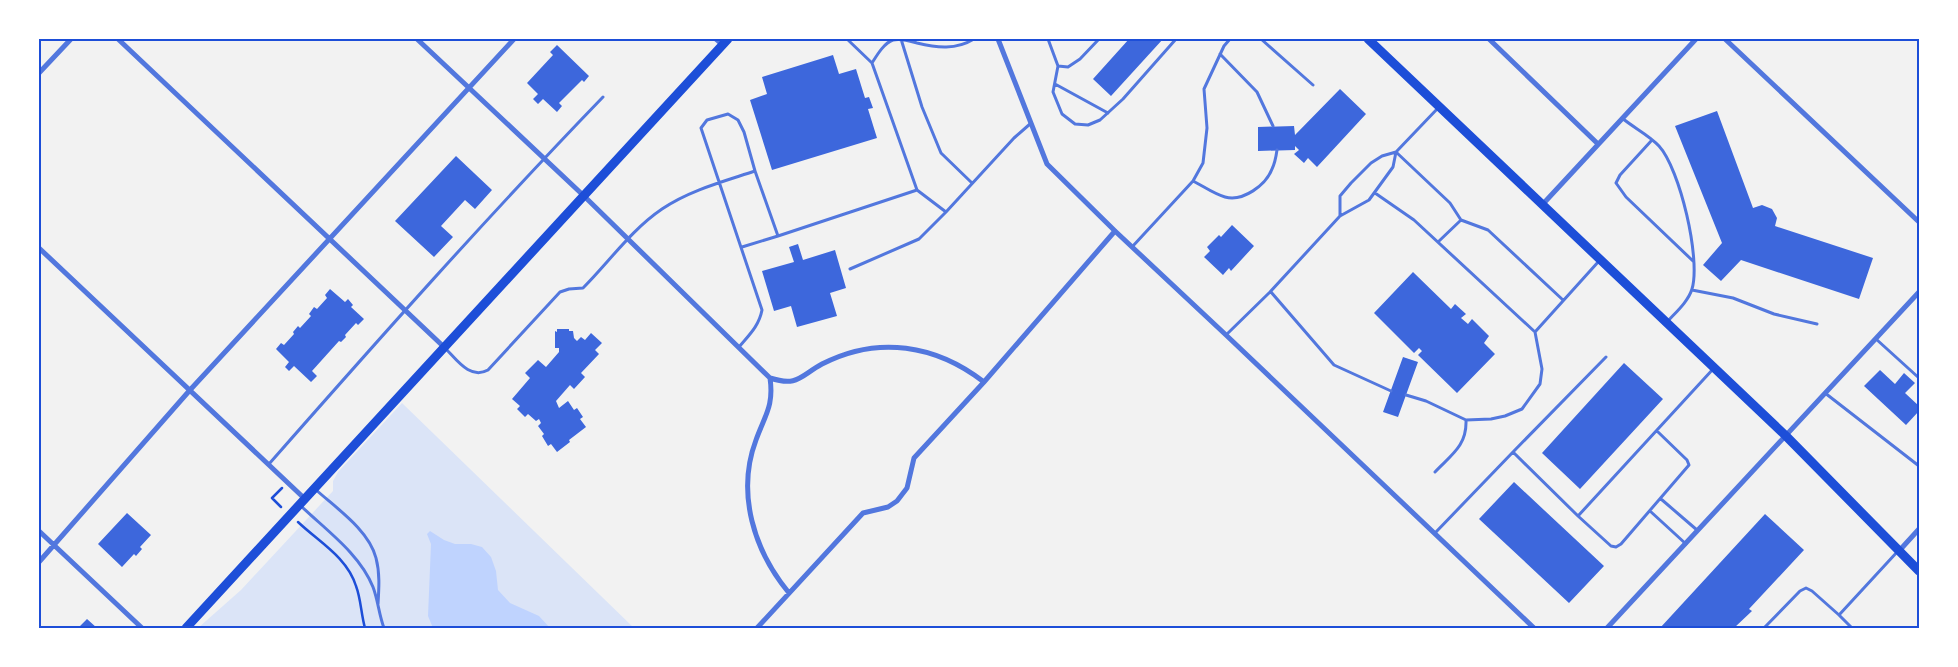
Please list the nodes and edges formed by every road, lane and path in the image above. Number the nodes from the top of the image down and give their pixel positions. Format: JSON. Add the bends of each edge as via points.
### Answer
{"nodes":[{"id":1,"x":71,"y":39,"type":"edge"},
{"id":2,"x":118,"y":39,"type":"edge"},
{"id":3,"x":416,"y":39,"type":"edge"},
{"id":4,"x":514,"y":39,"type":"edge"},
{"id":5,"x":847,"y":39,"type":"edge"},
{"id":6,"x":974,"y":39,"type":"edge"},
{"id":7,"x":998,"y":39,"type":"edge"},
{"id":8,"x":1048,"y":39,"type":"edge"},
{"id":9,"x":1099,"y":39,"type":"edge"},
{"id":10,"x":1176,"y":39,"type":"edge"},
{"id":11,"x":1230,"y":39,"type":"edge"},
{"id":12,"x":1262,"y":39,"type":"edge"},
{"id":13,"x":1368,"y":39,"type":"edge"},
{"id":14,"x":1488,"y":39,"type":"edge"},
{"id":15,"x":1696,"y":39,"type":"edge"},
{"id":16,"x":1725,"y":39,"type":"edge"},
{"id":17,"x":902,"y":40,"type":"edge"},
{"id":18,"x":722,"y":41,"type":"edge"},
{"id":19,"x":1220,"y":54,"type":"junction"},
{"id":20,"x":872,"y":63,"type":"junction"},
{"id":21,"x":1058,"y":66,"type":"junction"},
{"id":22,"x":39,"y":74,"type":"edge"},
{"id":23,"x":1055,"y":84,"type":"junction"},
{"id":24,"x":1313,"y":86,"type":"dead end"},
{"id":25,"x":469,"y":88,"type":"junction"},
{"id":26,"x":603,"y":97,"type":"dead end"},
{"id":27,"x":1439,"y":107,"type":"junction"},
{"id":28,"x":1108,"y":113,"type":"junction"},
{"id":29,"x":1622,"y":118,"type":"junction"},
{"id":30,"x":1030,"y":124,"type":"junction"},
{"id":31,"x":1273,"y":126,"type":"dead end"},
{"id":32,"x":1652,"y":140,"type":"junction"},
{"id":33,"x":1598,"y":144,"type":"junction"},
{"id":34,"x":1276,"y":150,"type":"dead end"},
{"id":35,"x":1396,"y":152,"type":"junction"},
{"id":36,"x":544,"y":159,"type":"junction"},
{"id":37,"x":756,"y":171,"type":"junction"},
{"id":38,"x":1193,"y":180,"type":"junction"},
{"id":39,"x":720,"y":183,"type":"junction"},
{"id":40,"x":972,"y":183,"type":"junction"},
{"id":41,"x":917,"y":190,"type":"junction"},
{"id":42,"x":1375,"y":193,"type":"junction"},
{"id":43,"x":584,"y":196,"type":"junction"},
{"id":44,"x":1542,"y":205,"type":"junction"},
{"id":45,"x":946,"y":212,"type":"junction"},
{"id":46,"x":1340,"y":216,"type":"junction"},
{"id":47,"x":1460,"y":220,"type":"junction"},
{"id":48,"x":1919,"y":222,"type":"edge"},
{"id":49,"x":1115,"y":231,"type":"junction"},
{"id":50,"x":778,"y":236,"type":"junction"},
{"id":51,"x":627,"y":238,"type":"junction"},
{"id":52,"x":330,"y":239,"type":"junction"},
{"id":53,"x":1438,"y":242,"type":"junction"},
{"id":54,"x":742,"y":247,"type":"junction"},
{"id":55,"x":1132,"y":247,"type":"junction"},
{"id":56,"x":39,"y":248,"type":"edge"},
{"id":57,"x":1600,"y":260,"type":"junction"},
{"id":58,"x":1693,"y":261,"type":"junction"},
{"id":59,"x":850,"y":269,"type":"dead end"},
{"id":60,"x":1692,"y":290,"type":"junction"},
{"id":61,"x":1270,"y":292,"type":"junction"},
{"id":62,"x":1919,"y":292,"type":"edge"},
{"id":63,"x":1563,"y":300,"type":"junction"},
{"id":64,"x":406,"y":309,"type":"junction"},
{"id":65,"x":1666,"y":323,"type":"junction"},
{"id":66,"x":1817,"y":324,"type":"dead end"},
{"id":67,"x":1535,"y":332,"type":"junction"},
{"id":68,"x":1226,"y":335,"type":"junction"},
{"id":69,"x":1876,"y":339,"type":"junction"},
{"id":70,"x":444,"y":347,"type":"junction"},
{"id":71,"x":739,"y":347,"type":"junction"},
{"id":72,"x":1606,"y":357,"type":"dead end"},
{"id":73,"x":1714,"y":368,"type":"junction"},
{"id":74,"x":770,"y":378,"type":"junction"},
{"id":75,"x":1919,"y":378,"type":"edge"},
{"id":76,"x":984,"y":382,"type":"junction"},
{"id":77,"x":190,"y":390,"type":"junction"},
{"id":78,"x":1391,"y":391,"type":"dead end"},
{"id":79,"x":1825,"y":393,"type":"junction"},
{"id":80,"x":1406,"y":395,"type":"dead end"},
{"id":81,"x":1466,"y":420,"type":"junction"},
{"id":82,"x":1657,"y":430,"type":"junction"},
{"id":83,"x":1786,"y":436,"type":"junction"},
{"id":84,"x":1513,"y":452,"type":"junction"},
{"id":85,"x":269,"y":464,"type":"junction"},
{"id":86,"x":1919,"y":466,"type":"edge"},
{"id":87,"x":1435,"y":472,"type":"dead end"},
{"id":88,"x":282,"y":488,"type":"dead end"},
{"id":89,"x":314,"y":489,"type":"junction"},
{"id":90,"x":1661,"y":499,"type":"junction"},
{"id":91,"x":302,"y":502,"type":"junction"},
{"id":92,"x":278,"y":504,"type":"dead end"},
{"id":93,"x":1650,"y":511,"type":"junction"},
{"id":94,"x":1578,"y":516,"type":"junction"},
{"id":95,"x":303,"y":527,"type":"dead end"},
{"id":96,"x":1919,"y":529,"type":"edge"},
{"id":97,"x":39,"y":531,"type":"edge"},
{"id":98,"x":1698,"y":531,"type":"junction"},
{"id":99,"x":1434,"y":533,"type":"junction"},
{"id":100,"x":1686,"y":544,"type":"junction"},
{"id":101,"x":54,"y":545,"type":"junction"},
{"id":102,"x":1899,"y":550,"type":"junction"},
{"id":103,"x":39,"y":562,"type":"edge"},
{"id":104,"x":1919,"y":571,"type":"edge"},
{"id":105,"x":789,"y":593,"type":"junction"},
{"id":106,"x":378,"y":607,"type":"junction"},
{"id":107,"x":1839,"y":615,"type":"junction"},
{"id":108,"x":142,"y":628,"type":"edge"},
{"id":109,"x":186,"y":628,"type":"edge"},
{"id":110,"x":365,"y":628,"type":"edge"},
{"id":111,"x":384,"y":628,"type":"edge"},
{"id":112,"x":757,"y":628,"type":"edge"},
{"id":113,"x":1534,"y":628,"type":"edge"},
{"id":114,"x":1608,"y":628,"type":"edge"},
{"id":115,"x":1764,"y":628,"type":"edge"},
{"id":116,"x":1852,"y":628,"type":"edge"}],
"edges":[{"from":1,"to":22,"type":"street"},
{"from":2,"to":52,"type":"street"},
{"from":3,"to":25,"type":"street"},
{"from":4,"to":25,"type":"street"},
{"from":5,"to":20,"type":"lane"},
{"from":6,"to":17,"type":"lane","via":[[944,48]]},
{"from":7,"to":30,"type":"street"},
{"from":8,"to":21,"type":"lane"},
{"from":9,"to":21,"type":"lane","via":[[1068,67]]},
{"from":10,"to":28,"type":"lane"},
{"from":11,"to":19,"type":"lane"},
{"from":12,"to":24,"type":"lane"},
{"from":13,"to":27,"type":"main road"},
{"from":14,"to":33,"type":"street"},
{"from":15,"to":29,"type":"street"},
{"from":16,"to":48,"type":"street"},
{"from":17,"to":20,"type":"lane","via":[[893,40],[882,48]]},
{"from":17,"to":40,"type":"lane","via":[[922,108],[941,153]]},
{"from":18,"to":43,"type":"main road"},
{"from":19,"to":31,"type":"lane","via":[[1250,83],[1263,101]]},
{"from":19,"to":38,"type":"lane","via":[[1204,89],[1207,128],[1203,163]]},
{"from":20,"to":41,"type":"lane"},
{"from":21,"to":23,"type":"lane"},
{"from":23,"to":28,"type":"lane"},
{"from":23,"to":28,"type":"lane","via":[[1053,92],[1062,114],[1075,124],[1088,125]]},
{"from":25,"to":36,"type":"street"},
{"from":25,"to":52,"type":"street"},
{"from":26,"to":36,"type":"lane"},
{"from":27,"to":35,"type":"lane"},
{"from":27,"to":44,"type":"main road"},
{"from":29,"to":32,"type":"lane"},
{"from":29,"to":33,"type":"street"},
{"from":30,"to":40,"type":"lane"},
{"from":30,"to":49,"type":"street","via":[[1047,164]]},
{"from":32,"to":58,"type":"lane","via":[[1663,152],[1679,186],[1691,231]]},
{"from":32,"to":58,"type":"lane","via":[[1620,175],[1616,184]]},
{"from":33,"to":44,"type":"street"},
{"from":34,"to":38,"type":"lane","via":[[1272,171],[1260,186],[1248,194],[1226,197]]},
{"from":35,"to":42,"type":"lane","via":[[1393,168]]},
{"from":35,"to":46,"type":"lane","via":[[1371,163],[1351,183],[1340,196]]},
{"from":35,"to":47,"type":"lane","via":[[1450,203]]},
{"from":36,"to":43,"type":"street"},
{"from":36,"to":64,"type":"lane"},
{"from":37,"to":39,"type":"lane"},
{"from":37,"to":39,"type":"lane","via":[[738,120],[728,114],[707,120],[701,128]]},
{"from":37,"to":50,"type":"lane"},
{"from":38,"to":55,"type":"lane"},
{"from":39,"to":51,"type":"lane","via":[[662,208]]},
{"from":39,"to":54,"type":"lane"},
{"from":40,"to":45,"type":"lane"},
{"from":41,"to":45,"type":"lane"},
{"from":41,"to":50,"type":"lane"},
{"from":42,"to":46,"type":"lane"},
{"from":42,"to":53,"type":"lane","via":[[1414,220]]},
{"from":43,"to":51,"type":"street"},
{"from":43,"to":70,"type":"main road"},
{"from":44,"to":57,"type":"main road"},
{"from":45,"to":59,"type":"lane","via":[[919,239]]},
{"from":46,"to":61,"type":"lane"},
{"from":47,"to":53,"type":"lane"},
{"from":47,"to":63,"type":"lane","via":[[1488,230]]},
{"from":49,"to":55,"type":"street"},
{"from":49,"to":76,"type":"street"},
{"from":50,"to":54,"type":"lane"},
{"from":51,"to":70,"type":"lane","via":[[583,288],[560,292],[482,374],[471,373]]},
{"from":51,"to":71,"type":"street"},
{"from":52,"to":64,"type":"street"},
{"from":52,"to":77,"type":"street"},
{"from":53,"to":67,"type":"lane"},
{"from":54,"to":71,"type":"lane","via":[[762,310],[756,328]]},
{"from":55,"to":68,"type":"street"},
{"from":56,"to":77,"type":"street"},
{"from":57,"to":63,"type":"lane"},
{"from":57,"to":65,"type":"main road"},
{"from":58,"to":60,"type":"lane"},
{"from":60,"to":65,"type":"lane"},
{"from":60,"to":66,"type":"lane","via":[[1733,298],[1774,314]]},
{"from":61,"to":68,"type":"lane"},
{"from":61,"to":78,"type":"lane","via":[[1334,365]]},
{"from":62,"to":69,"type":"street"},
{"from":63,"to":67,"type":"lane"},
{"from":64,"to":70,"type":"street"},
{"from":64,"to":85,"type":"lane"},
{"from":65,"to":73,"type":"main road"},
{"from":67,"to":81,"type":"lane","via":[[1542,369],[1540,384],[1522,409],[1505,416]]},
{"from":68,"to":99,"type":"street"},
{"from":69,"to":75,"type":"lane"},
{"from":69,"to":79,"type":"street"},
{"from":70,"to":89,"type":"main road"},
{"from":71,"to":74,"type":"street"},
{"from":72,"to":84,"type":"lane"},
{"from":73,"to":82,"type":"lane"},
{"from":73,"to":83,"type":"main road"},
{"from":74,"to":76,"type":"street","via":[[794,382],[851,352],[896,347],[940,356],[967,369]]},
{"from":74,"to":105,"type":"street","via":[[771,404],[751,456],[749,505],[761,552]]},
{"from":76,"to":105,"type":"street","via":[[914,458],[907,488],[897,501],[888,507],[863,513]]},
{"from":77,"to":85,"type":"street"},
{"from":77,"to":101,"type":"street"},
{"from":79,"to":83,"type":"street"},
{"from":79,"to":86,"type":"lane"},
{"from":80,"to":81,"type":"lane","via":[[1426,400]]},
{"from":81,"to":87,"type":"lane","via":[[1466,434],[1458,448]]},
{"from":82,"to":90,"type":"lane","via":[[1689,465]]},
{"from":82,"to":94,"type":"lane"},
{"from":83,"to":98,"type":"street"},
{"from":83,"to":102,"type":"main road"},
{"from":84,"to":94,"type":"lane"},
{"from":84,"to":99,"type":"lane"},
{"from":85,"to":91,"type":"street"},
{"from":88,"to":92,"type":"path","via":[[272,498]]},
{"from":89,"to":91,"type":"main road"},
{"from":89,"to":106,"type":"lane","via":[[368,541],[376,556]]},
{"from":90,"to":93,"type":"lane"},
{"from":90,"to":98,"type":"lane"},
{"from":91,"to":106,"type":"lane","via":[[352,555],[373,587]]},
{"from":91,"to":109,"type":"main road"},
{"from":93,"to":94,"type":"lane","via":[[1616,547]]},
{"from":93,"to":100,"type":"lane"},
{"from":95,"to":110,"type":"path","via":[[327,546],[351,573],[357,586]]},
{"from":96,"to":102,"type":"street"},
{"from":97,"to":101,"type":"street"},
{"from":98,"to":100,"type":"street"},
{"from":99,"to":113,"type":"street"},
{"from":100,"to":114,"type":"street"},
{"from":101,"to":103,"type":"street"},
{"from":101,"to":108,"type":"street"},
{"from":102,"to":104,"type":"main road"},
{"from":102,"to":107,"type":"lane"},
{"from":105,"to":112,"type":"street"},
{"from":106,"to":111,"type":"lane"},
{"from":107,"to":115,"type":"lane","via":[[1806,588]]},
{"from":107,"to":116,"type":"lane"}]}
